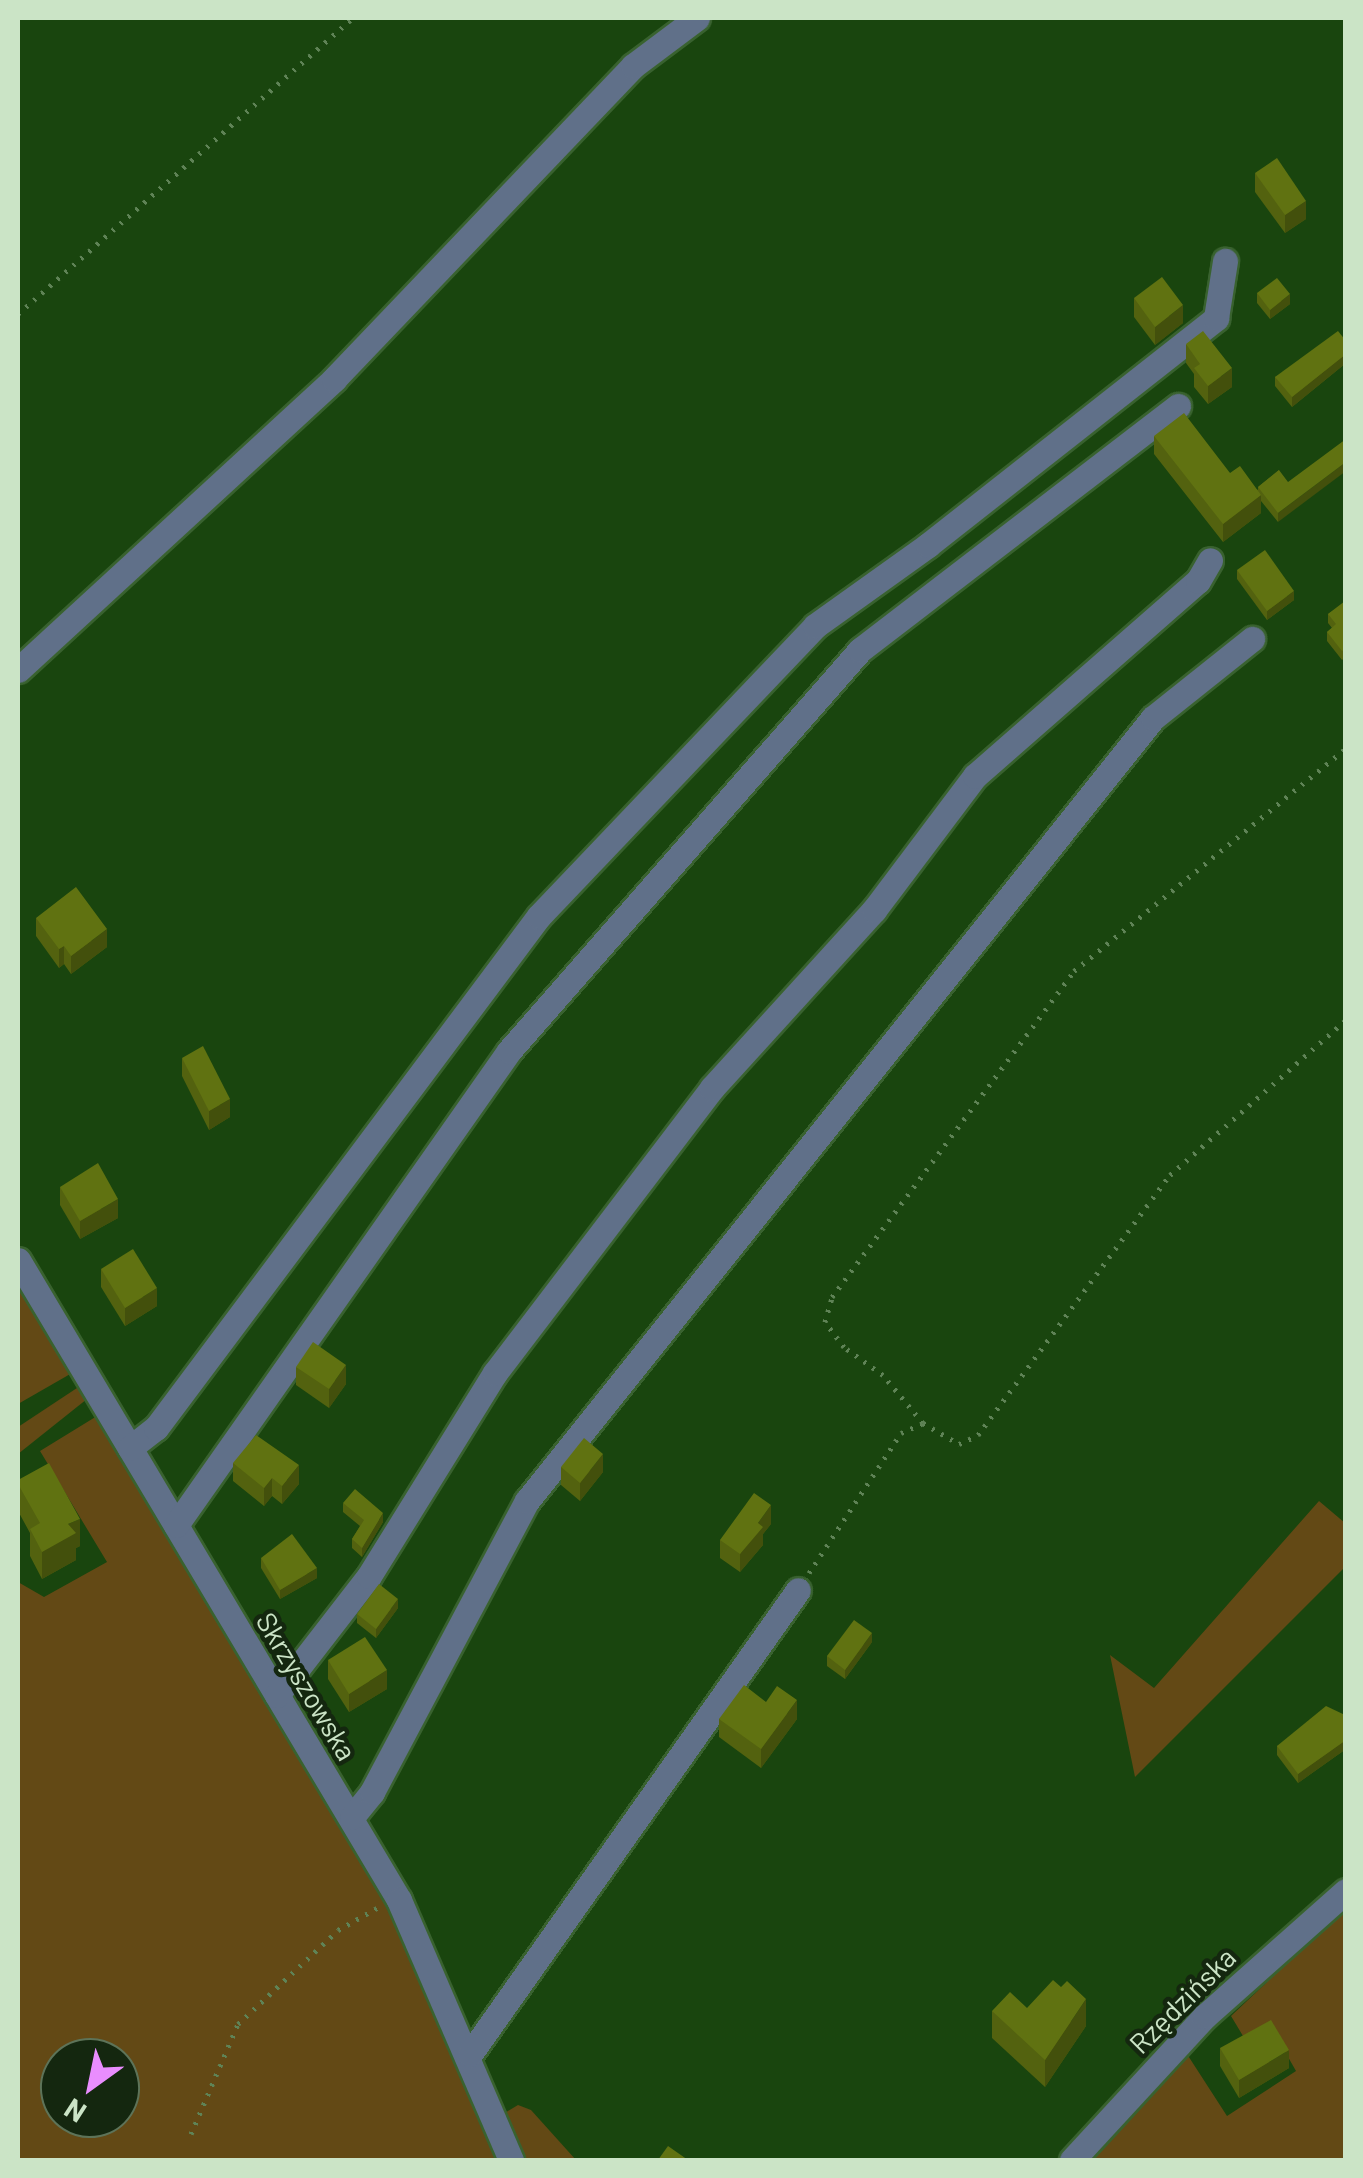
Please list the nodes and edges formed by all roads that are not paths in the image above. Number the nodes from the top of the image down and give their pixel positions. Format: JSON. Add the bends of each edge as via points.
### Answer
{"nodes":[{"id":1,"x":698,"y":18,"type":"edge"},
{"id":2,"x":1226,"y":261,"type":"dead end"},
{"id":3,"x":1178,"y":406,"type":"dead end"},
{"id":4,"x":1210,"y":560,"type":"dead end"},
{"id":5,"x":1252,"y":639,"type":"dead end"},
{"id":6,"x":18,"y":670,"type":"edge"},
{"id":7,"x":18,"y":1260,"type":"edge"},
{"id":8,"x":130,"y":1448,"type":"junction"},
{"id":9,"x":176,"y":1525,"type":"junction"},
{"id":10,"x":798,"y":1590,"type":"road end"},
{"id":11,"x":277,"y":1695,"type":"junction"},
{"id":12,"x":352,"y":1817,"type":"junction"},
{"id":13,"x":1346,"y":1892,"type":"edge"},
{"id":14,"x":470,"y":2054,"type":"junction"},
{"id":15,"x":511,"y":2160,"type":"edge"},
{"id":16,"x":1072,"y":2160,"type":"edge"}],
"edges":[{"from":1,"to":6,"type":"street","via":[[633,66],[334,379]]},
{"from":2,"to":8,"type":"street","via":[[1216,318],[928,546],[814,626],[539,916],[156,1428]]},
{"from":3,"to":9,"type":"street","via":[[860,650],[510,1052]]},
{"from":4,"to":11,"type":"street","via":[[1198,581],[976,776],[894,885],[712,1088],[496,1373],[369,1576]]},
{"from":5,"to":12,"type":"street","via":[[1153,718],[1130,745],[527,1502],[372,1792]]},
{"from":7,"to":8,"type":"street","name":"Skrzyszowska"},
{"from":8,"to":9,"type":"street","name":"Skrzyszowska"},
{"from":9,"to":11,"type":"street","name":"Skrzyszowska"},
{"from":10,"to":14,"type":"street"},
{"from":11,"to":12,"type":"street","name":"Skrzyszowska"},
{"from":12,"to":14,"type":"street","name":"Skrzyszowska","via":[[399,1900]]},
{"from":13,"to":16,"type":"street","name":"Rzędzińska","via":[[1205,2016]]},
{"from":14,"to":15,"type":"street","name":"Skrzyszowska"}]}
